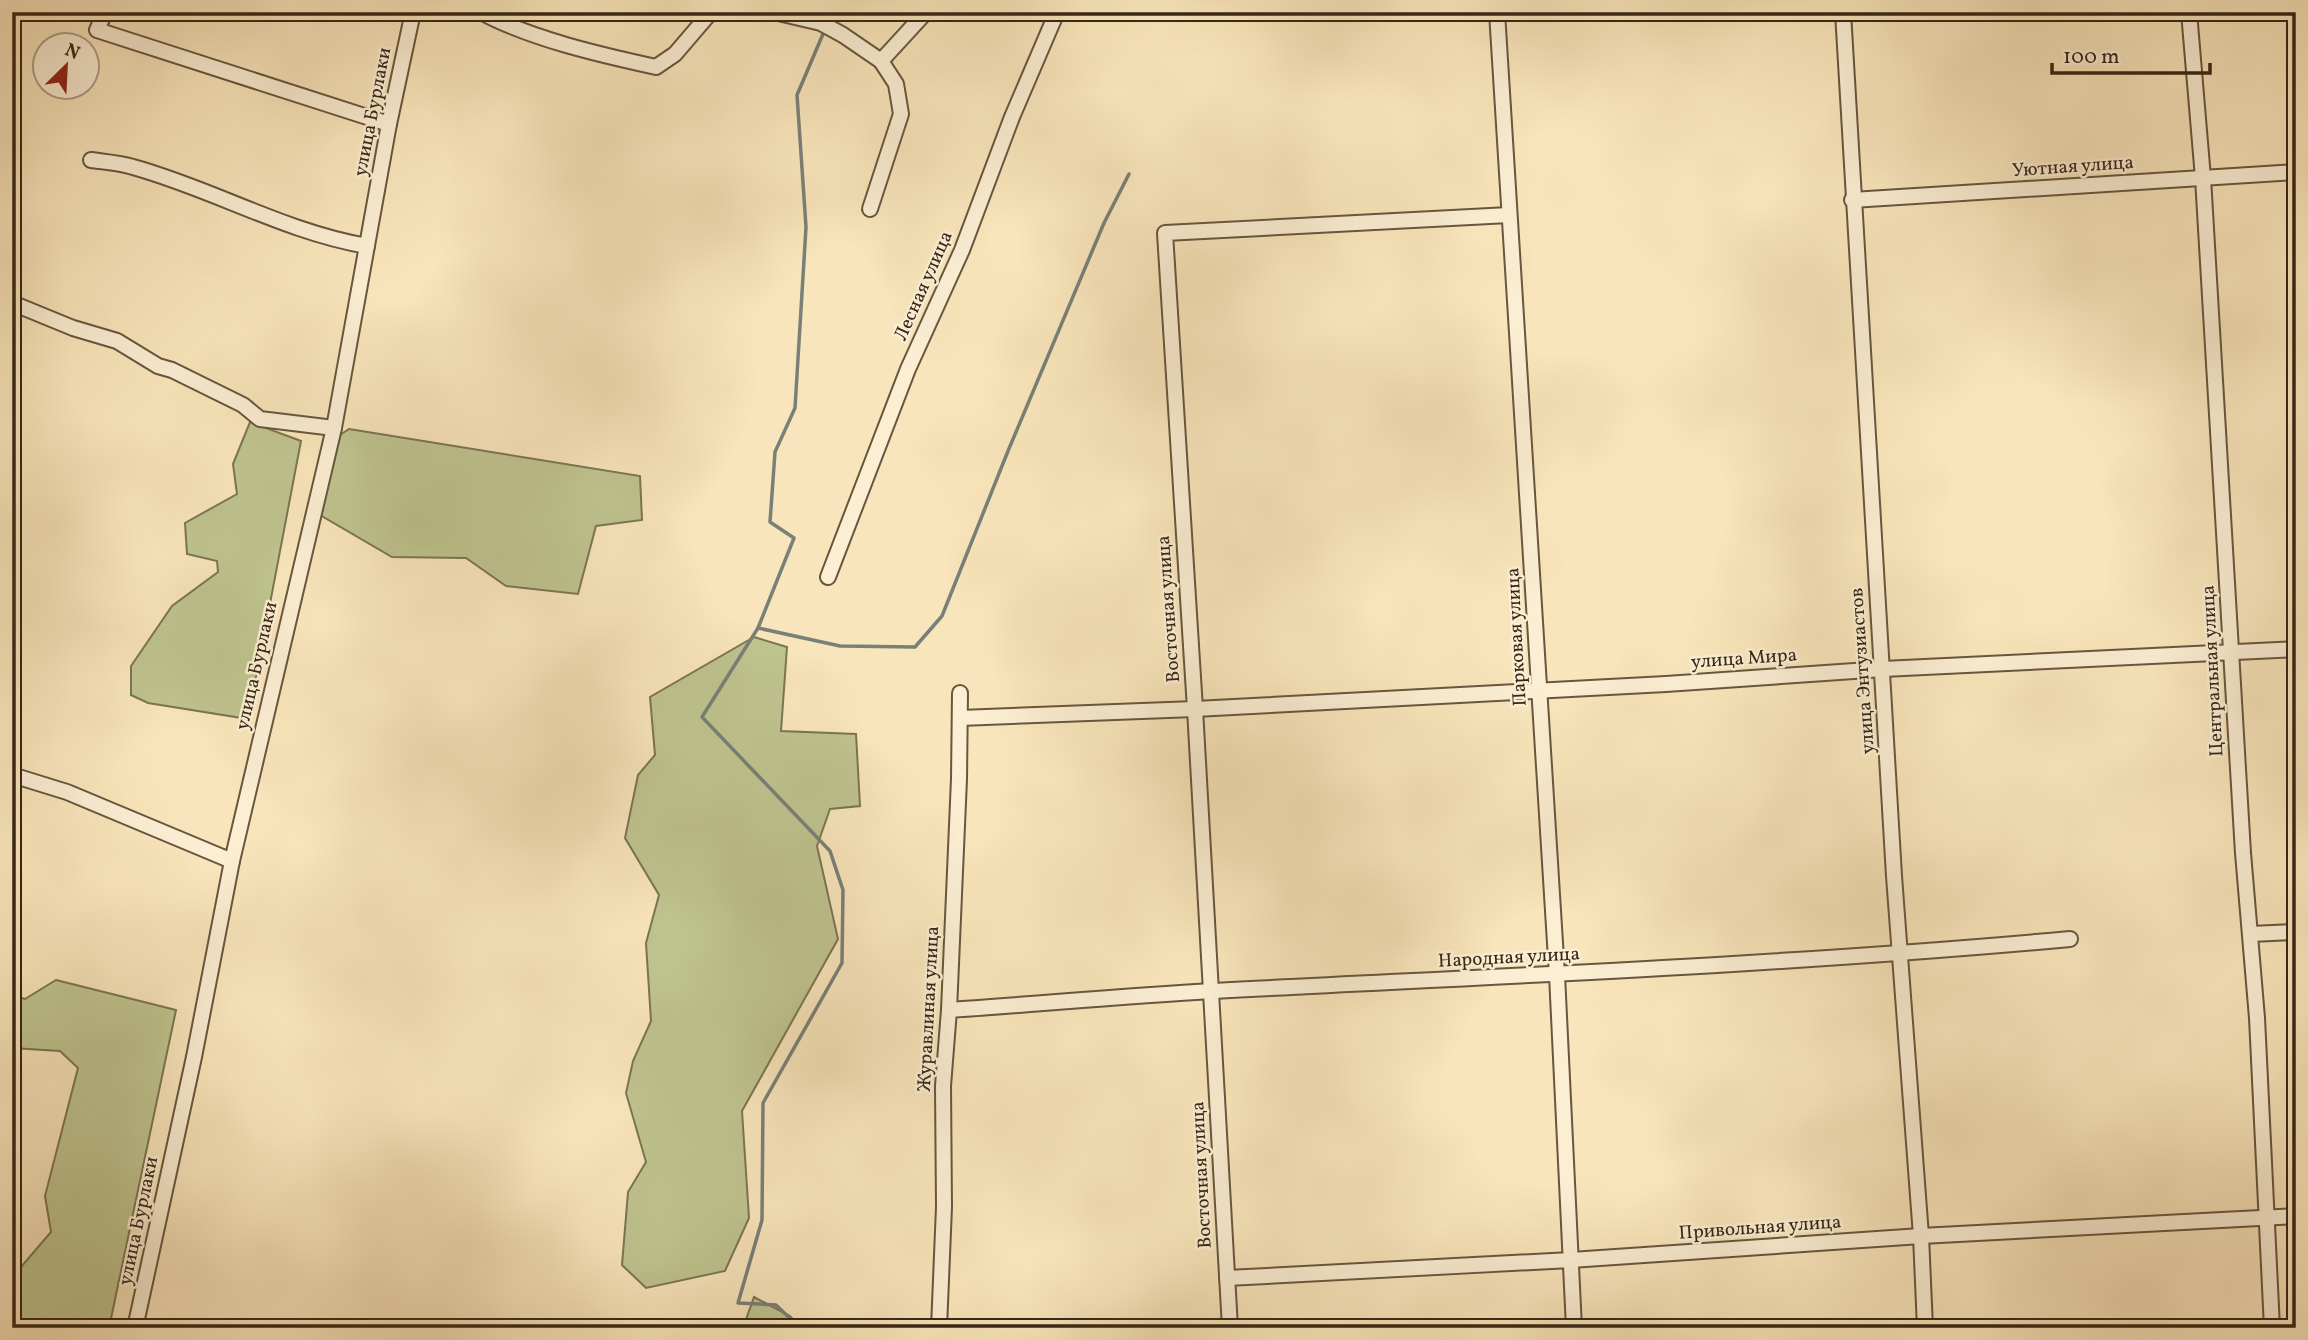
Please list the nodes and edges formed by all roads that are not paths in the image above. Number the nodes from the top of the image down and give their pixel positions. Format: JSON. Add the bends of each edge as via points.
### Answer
{"nodes":[{"id":1,"x":105,"y":12,"type":"edge"},
{"id":2,"x":412,"y":12,"type":"edge"},
{"id":3,"x":481,"y":12,"type":"edge"},
{"id":4,"x":710,"y":12,"type":"edge"},
{"id":5,"x":774,"y":12,"type":"edge"},
{"id":6,"x":926,"y":12,"type":"edge"},
{"id":7,"x":1057,"y":12,"type":"edge"},
{"id":8,"x":1497,"y":12,"type":"edge"},
{"id":9,"x":1843,"y":12,"type":"edge"},
{"id":10,"x":2189,"y":12,"type":"edge"},
{"id":11,"x":881,"y":61,"type":"junction"},
{"id":12,"x":389,"y":124,"type":"junction"},
{"id":13,"x":91,"y":160,"type":"dead end"},
{"id":14,"x":2296,"y":172,"type":"edge"},
{"id":15,"x":2203,"y":178,"type":"junction"},
{"id":16,"x":1852,"y":200,"type":"junction"},
{"id":17,"x":870,"y":209,"type":"dead end"},
{"id":18,"x":1509,"y":215,"type":"junction"},
{"id":19,"x":367,"y":246,"type":"junction"},
{"id":20,"x":12,"y":303,"type":"edge"},
{"id":21,"x":334,"y":428,"type":"junction"},
{"id":22,"x":828,"y":577,"type":"dead end"},
{"id":23,"x":2296,"y":649,"type":"edge"},
{"id":24,"x":2231,"y":652,"type":"junction"},
{"id":25,"x":1883,"y":669,"type":"junction"},
{"id":26,"x":1539,"y":691,"type":"junction"},
{"id":27,"x":960,"y":693,"type":"dead end"},
{"id":28,"x":1195,"y":709,"type":"junction"},
{"id":29,"x":960,"y":718,"type":"junction"},
{"id":30,"x":12,"y":775,"type":"edge"},
{"id":31,"x":232,"y":861,"type":"junction"},
{"id":32,"x":2296,"y":932,"type":"edge"},
{"id":33,"x":2251,"y":934,"type":"junction"},
{"id":34,"x":2070,"y":939,"type":"dead end"},
{"id":35,"x":1900,"y":955,"type":"junction"},
{"id":36,"x":1557,"y":975,"type":"junction"},
{"id":37,"x":1211,"y":991,"type":"junction"},
{"id":38,"x":949,"y":1010,"type":"junction"},
{"id":39,"x":2296,"y":1216,"type":"edge"},
{"id":40,"x":2267,"y":1218,"type":"junction"},
{"id":41,"x":1921,"y":1236,"type":"junction"},
{"id":42,"x":1571,"y":1260,"type":"junction"},
{"id":43,"x":1227,"y":1278,"type":"junction"},
{"id":44,"x":135,"y":1328,"type":"edge"},
{"id":45,"x":939,"y":1328,"type":"edge"},
{"id":46,"x":1230,"y":1328,"type":"edge"},
{"id":47,"x":1574,"y":1328,"type":"edge"},
{"id":48,"x":1925,"y":1328,"type":"edge"},
{"id":49,"x":2272,"y":1328,"type":"edge"}],
"edges":[{"from":1,"to":12,"type":"street","via":[[97,30]]},
{"from":2,"to":12,"type":"street","name":"улица Бурлаки"},
{"from":3,"to":4,"type":"street","via":[[582,49],[656,67],[674,54]]},
{"from":5,"to":11,"type":"street","via":[[821,23]]},
{"from":6,"to":11,"type":"street"},
{"from":7,"to":22,"type":"street","name":"Лесная улица","via":[[962,250],[908,369]]},
{"from":8,"to":18,"type":"street","name":"Парковая улица"},
{"from":9,"to":16,"type":"street","name":"улица Энтузиастов"},
{"from":10,"to":15,"type":"street","name":"Центральная улица"},
{"from":11,"to":17,"type":"street","via":[[897,84],[901,114]]},
{"from":12,"to":19,"type":"street","name":"улица Бурлаки"},
{"from":13,"to":19,"type":"street","via":[[132,166],[264,217]]},
{"from":14,"to":15,"type":"street","name":"Уютная улица"},
{"from":15,"to":16,"type":"street","name":"Уютная улица"},
{"from":15,"to":24,"type":"street","name":"Центральная улица"},
{"from":16,"to":25,"type":"street","name":"улица Энтузиастов"},
{"from":18,"to":26,"type":"street","name":"Парковая улица"},
{"from":18,"to":28,"type":"street","name":"Восточная улица","via":[[1165,233]]},
{"from":19,"to":21,"type":"street","name":"улица Бурлаки"},
{"from":20,"to":21,"type":"street","via":[[117,341],[158,366],[243,405],[260,419]]},
{"from":21,"to":31,"type":"street","name":"улица Бурлаки"},
{"from":23,"to":24,"type":"street","name":"улица Мира"},
{"from":24,"to":25,"type":"street","name":"улица Мира"},
{"from":24,"to":33,"type":"street","name":"Центральная улица"},
{"from":25,"to":26,"type":"street","name":"улица Мира"},
{"from":25,"to":35,"type":"street","name":"улица Энтузиастов"},
{"from":26,"to":28,"type":"street","name":"улица Мира"},
{"from":26,"to":36,"type":"street","name":"Парковая улица"},
{"from":27,"to":29,"type":"street","name":"Журавлиная улица"},
{"from":28,"to":29,"type":"street","name":"улица Мира"},
{"from":28,"to":37,"type":"street","name":"Восточная улица"},
{"from":29,"to":38,"type":"street","name":"Журавлиная улица"},
{"from":30,"to":31,"type":"street","via":[[67,792]]},
{"from":31,"to":44,"type":"street","name":"улица Бурлаки"},
{"from":32,"to":33,"type":"street"},
{"from":33,"to":40,"type":"street","name":"Центральная улица"},
{"from":34,"to":35,"type":"street","name":"Народная улица"},
{"from":35,"to":36,"type":"street","name":"Народная улица"},
{"from":35,"to":41,"type":"street","name":"улица Энтузиастов"},
{"from":36,"to":37,"type":"street","name":"Народная улица"},
{"from":36,"to":42,"type":"street","name":"Парковая улица"},
{"from":37,"to":38,"type":"street","name":"Народная улица"},
{"from":37,"to":43,"type":"street","name":"Восточная улица"},
{"from":38,"to":45,"type":"street","name":"Журавлиная улица","via":[[943,1086]]},
{"from":39,"to":40,"type":"street","name":"Привольная улица"},
{"from":40,"to":41,"type":"street","name":"Привольная улица"},
{"from":40,"to":49,"type":"street","name":"Центральная улица"},
{"from":41,"to":42,"type":"street","name":"Привольная улица"},
{"from":41,"to":48,"type":"street","name":"улица Энтузиастов"},
{"from":42,"to":43,"type":"street","name":"Привольная улица"},
{"from":42,"to":47,"type":"street","name":"Парковая улица"},
{"from":43,"to":46,"type":"street","name":"Восточная улица"}]}
